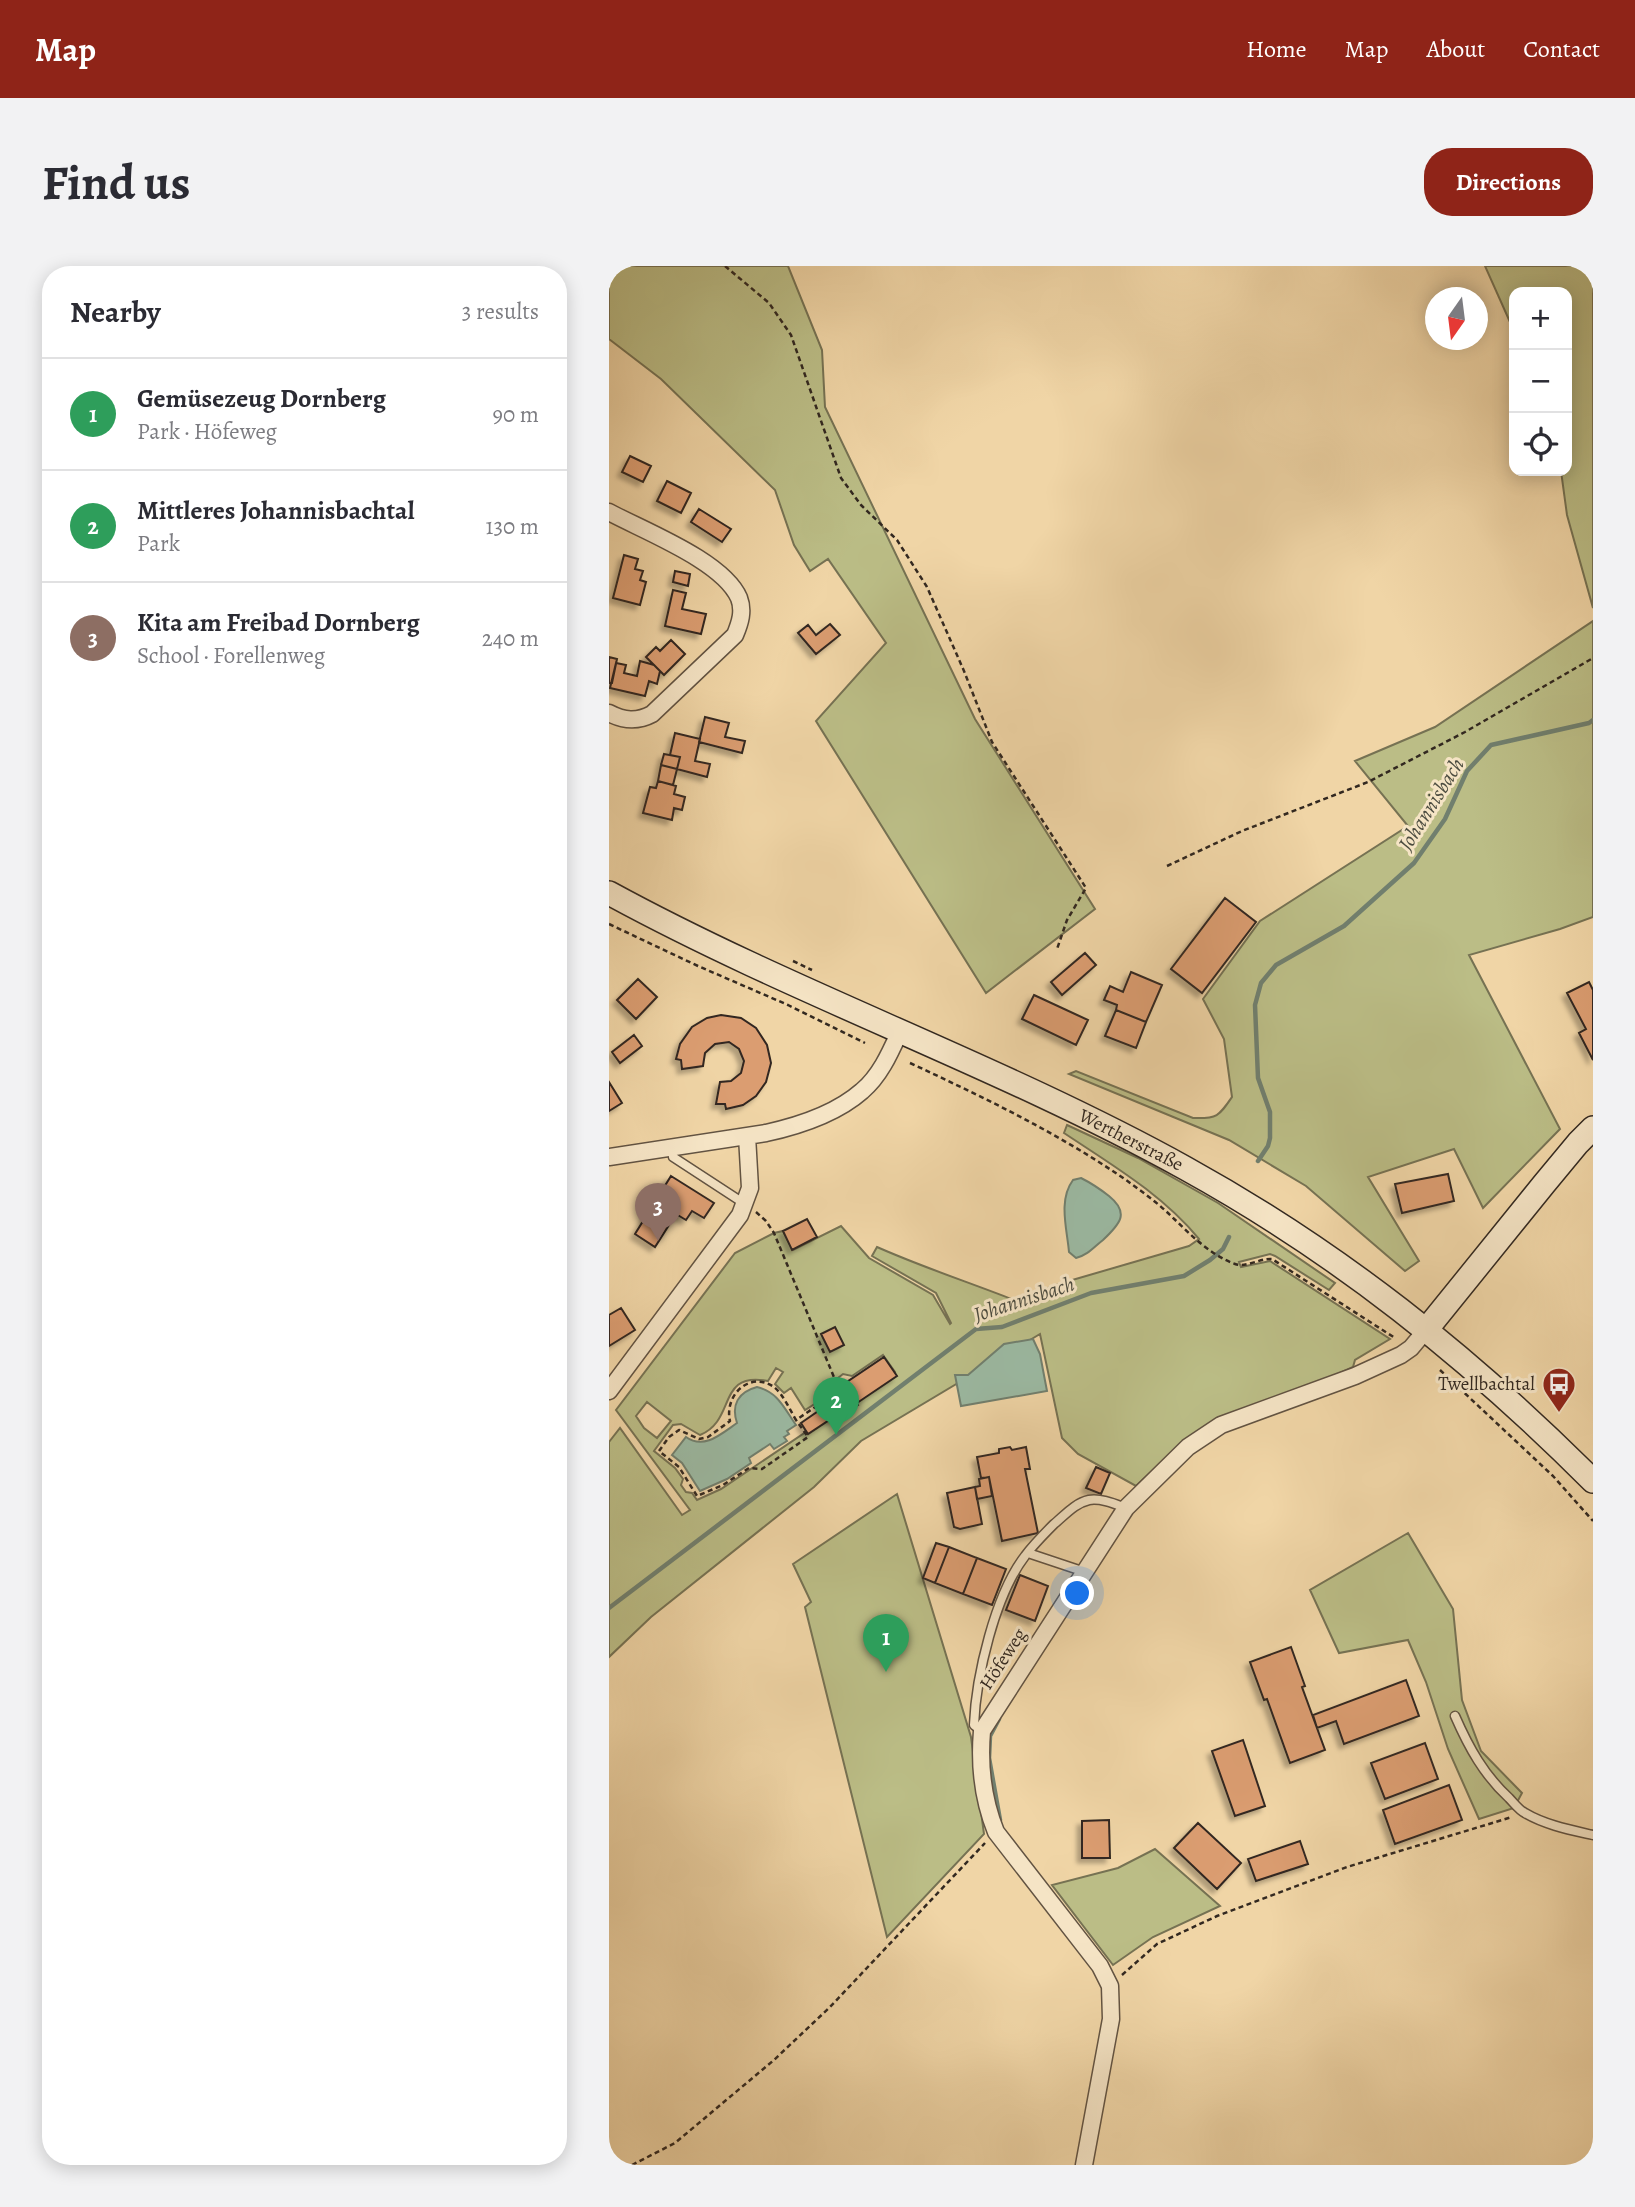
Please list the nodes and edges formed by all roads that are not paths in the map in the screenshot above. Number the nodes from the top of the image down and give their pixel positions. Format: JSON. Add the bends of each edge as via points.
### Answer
{"nodes":[{"id":1,"x":609,"y":512,"type":"edge"},
{"id":2,"x":609,"y":713,"type":"edge"},
{"id":3,"x":609,"y":893,"type":"edge"},
{"id":4,"x":900,"y":1031,"type":"junction"},
{"id":5,"x":1593,"y":1128,"type":"edge"},
{"id":6,"x":747,"y":1136,"type":"junction"},
{"id":7,"x":672,"y":1147,"type":"junction"},
{"id":8,"x":609,"y":1157,"type":"edge"},
{"id":9,"x":745,"y":1204,"type":"junction"},
{"id":10,"x":1426,"y":1330,"type":"junction"},
{"id":11,"x":609,"y":1391,"type":"edge"},
{"id":12,"x":1593,"y":1481,"type":"edge"},
{"id":13,"x":1126,"y":1508,"type":"junction"},
{"id":14,"x":1028,"y":1553,"type":"junction"},
{"id":15,"x":1085,"y":1572,"type":"junction"},
{"id":16,"x":1455,"y":1717,"type":"dead end"},
{"id":17,"x":982,"y":1731,"type":"junction"},
{"id":18,"x":1593,"y":1835,"type":"edge"},
{"id":19,"x":1084,"y":2165,"type":"edge"}],
"edges":[{"from":1,"to":2,"type":"street","via":[[720,574],[739,599],[741,612],[735,635],[652,714],[628,720]]},
{"from":3,"to":4,"type":"main road","name":"Wertherstraße"},
{"from":4,"to":6,"type":"street","via":[[879,1072],[862,1091],[815,1117]]},
{"from":4,"to":10,"type":"main road","name":"Wertherstraße","via":[[999,1074],[1194,1173],[1299,1235]]},
{"from":5,"to":10,"type":"main road"},
{"from":6,"to":7,"type":"street"},
{"from":6,"to":9,"type":"street","via":[[750,1181]]},
{"from":7,"to":8,"type":"street"},
{"from":7,"to":9,"type":"lane","via":[[673,1157]]},
{"from":9,"to":11,"type":"street"},
{"from":10,"to":12,"type":"main road","name":"Wertherstraße"},
{"from":10,"to":13,"type":"street","name":"Höfeweg","via":[[1411,1348],[1391,1360],[1221,1425],[1188,1447]]},
{"from":13,"to":14,"type":"lane","via":[[1090,1500],[1074,1506]]},
{"from":13,"to":15,"type":"street","name":"Höfeweg"},
{"from":14,"to":15,"type":"lane"},
{"from":14,"to":17,"type":"lane","via":[[1009,1583],[991,1631],[975,1706],[974,1725]]},
{"from":15,"to":17,"type":"street","name":"Höfeweg"},
{"from":16,"to":18,"type":"lane","via":[[1480,1766],[1525,1813]]},
{"from":17,"to":19,"type":"street","via":[[983,1782],[996,1832],[1100,1966],[1110,1986],[1111,2019]]}]}
